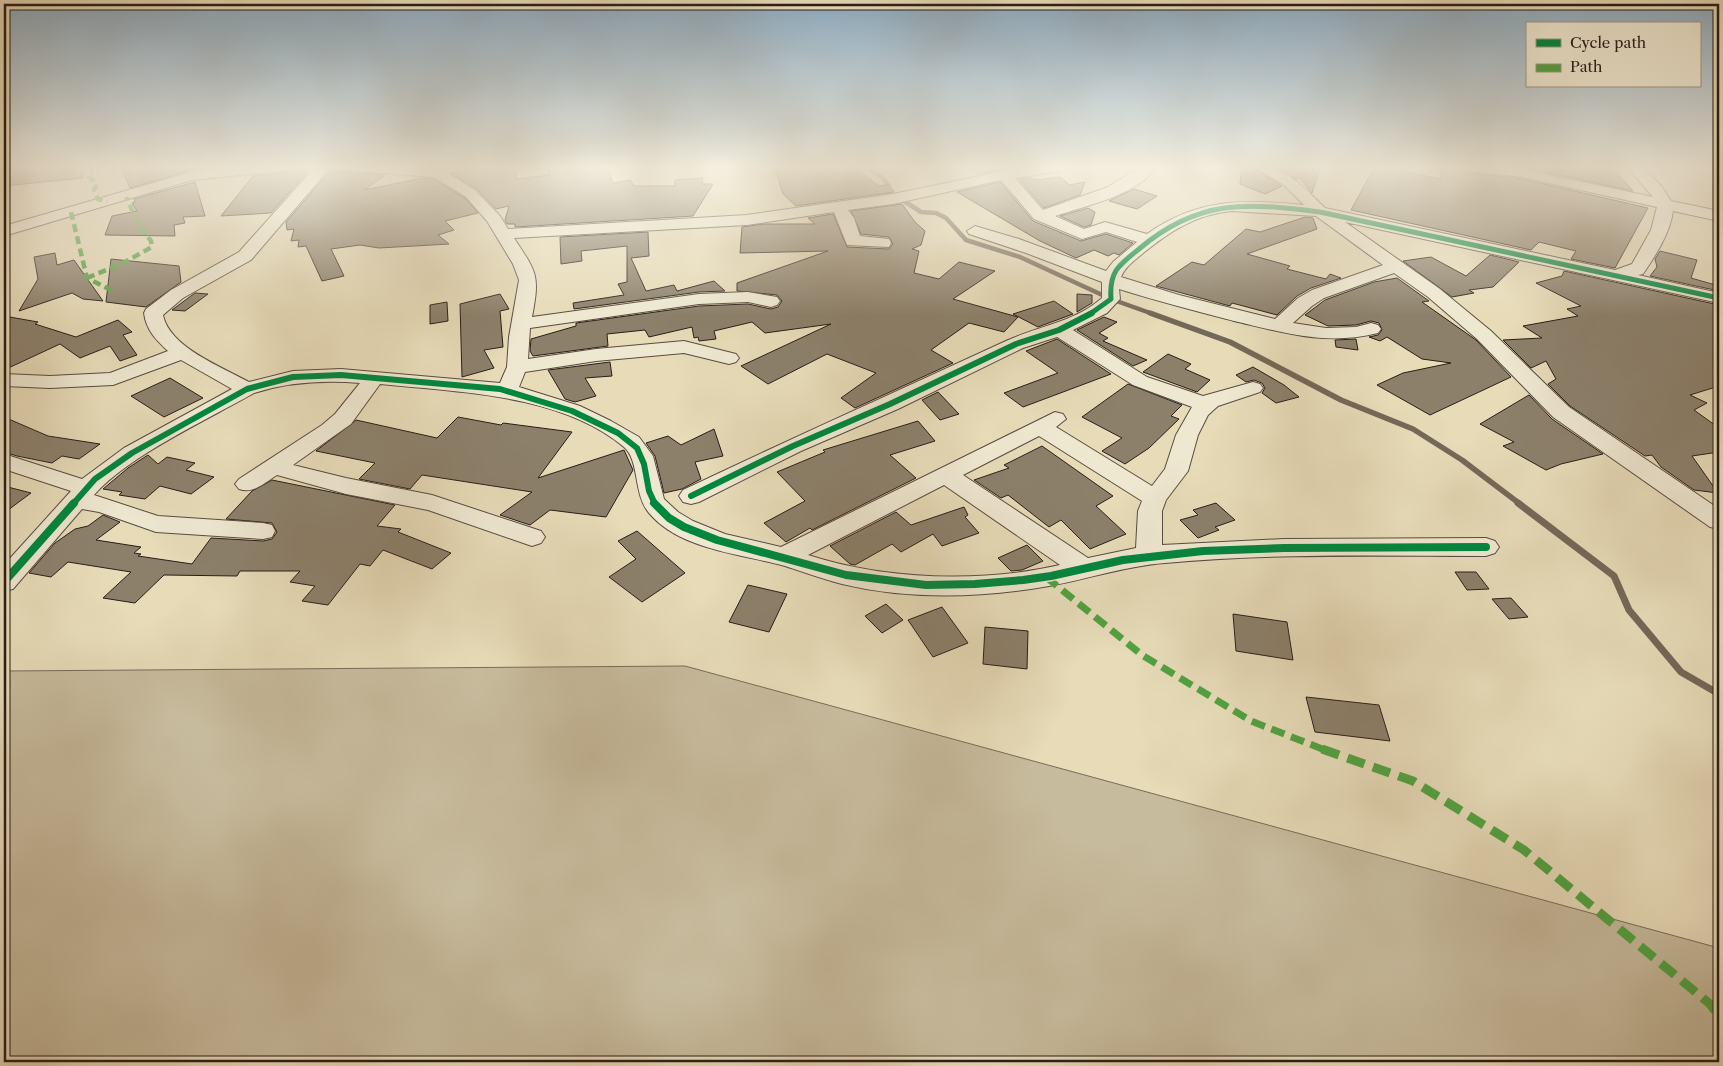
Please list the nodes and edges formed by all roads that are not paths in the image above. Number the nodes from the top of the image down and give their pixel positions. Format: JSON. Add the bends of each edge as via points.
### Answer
{"nodes":[{"id":1,"x":51,"y":216,"type":"edge"},
{"id":2,"x":54,"y":216,"type":"joint"},
{"id":3,"x":280,"y":216,"type":"edge"},
{"id":4,"x":491,"y":216,"type":"edge"},
{"id":5,"x":776,"y":216,"type":"edge"},
{"id":6,"x":844,"y":216,"type":"edge"},
{"id":7,"x":1040,"y":216,"type":"edge"},
{"id":8,"x":1189,"y":216,"type":"edge"},
{"id":9,"x":1325,"y":216,"type":"edge"},
{"id":10,"x":1338,"y":216,"type":"edge"},
{"id":11,"x":1662,"y":216,"type":"edge"},
{"id":12,"x":4,"y":231,"type":"edge"},
{"id":13,"x":975,"y":231,"type":"dead end"},
{"id":14,"x":504,"y":234,"type":"junction"},
{"id":15,"x":1149,"y":240,"type":"junction"},
{"id":16,"x":883,"y":243,"type":"dead end"},
{"id":17,"x":1394,"y":266,"type":"junction"},
{"id":18,"x":1617,"y":275,"type":"junction"},
{"id":19,"x":1110,"y":278,"type":"junction"},
{"id":20,"x":1719,"y":298,"type":"edge"},
{"id":21,"x":771,"y":300,"type":"dead end"},
{"id":22,"x":521,"y":324,"type":"junction"},
{"id":23,"x":1279,"y":326,"type":"junction"},
{"id":24,"x":1371,"y":329,"type":"dead end"},
{"id":25,"x":1059,"y":330,"type":"junction"},
{"id":26,"x":181,"y":353,"type":"junction"},
{"id":27,"x":729,"y":358,"type":"dead end"},
{"id":28,"x":517,"y":368,"type":"junction"},
{"id":29,"x":375,"y":377,"type":"junction"},
{"id":30,"x":4,"y":380,"type":"edge"},
{"id":31,"x":1253,"y":388,"type":"dead end"},
{"id":32,"x":247,"y":389,"type":"junction"},
{"id":33,"x":507,"y":391,"type":"junction"},
{"id":34,"x":1206,"y":404,"type":"junction"},
{"id":35,"x":4,"y":461,"type":"edge"},
{"id":36,"x":274,"y":467,"type":"junction"},
{"id":37,"x":946,"y":475,"type":"junction"},
{"id":38,"x":247,"y":484,"type":"dead end"},
{"id":39,"x":80,"y":494,"type":"junction"},
{"id":40,"x":691,"y":496,"type":"dead end"},
{"id":41,"x":1156,"y":498,"type":"junction"},
{"id":42,"x":1719,"y":522,"type":"edge"},
{"id":43,"x":263,"y":531,"type":"dead end"},
{"id":44,"x":532,"y":537,"type":"dead end"},
{"id":45,"x":1486,"y":548,"type":"dead end"},
{"id":46,"x":1149,"y":556,"type":"junction"},
{"id":47,"x":783,"y":557,"type":"junction"},
{"id":48,"x":1084,"y":568,"type":"junction"},
{"id":49,"x":4,"y":582,"type":"edge"}],
"edges":[{"from":1,"to":2,"type":"street"},
{"from":2,"to":12,"type":"street"},
{"from":3,"to":26,"type":"street","via":[[245,256],[177,294],[154,313],[152,319],[156,326]]},
{"from":4,"to":14,"type":"street"},
{"from":5,"to":14,"type":"street"},
{"from":6,"to":16,"type":"street","via":[[853,241]]},
{"from":7,"to":15,"type":"street","via":[[1082,234],[1105,228]]},
{"from":8,"to":15,"type":"street"},
{"from":9,"to":17,"type":"street"},
{"from":10,"to":18,"type":"street"},
{"from":11,"to":18,"type":"street","via":[[1643,262],[1633,272]]},
{"from":13,"to":19,"type":"street","via":[[1029,247]]},
{"from":14,"to":22,"type":"street","via":[[528,280]]},
{"from":15,"to":19,"type":"street","via":[[1120,263]]},
{"from":17,"to":23,"type":"street","via":[[1318,294],[1304,302]]},
{"from":17,"to":42,"type":"street","via":[[1434,293],[1484,335],[1561,412]]},
{"from":18,"to":20,"type":"street"},
{"from":19,"to":23,"type":"street","via":[[1200,307]]},
{"from":19,"to":25,"type":"street","via":[[1111,299],[1107,305]]},
{"from":21,"to":22,"type":"street","via":[[748,297],[699,299]]},
{"from":22,"to":28,"type":"street"},
{"from":23,"to":24,"type":"street","via":[[1332,334]]},
{"from":25,"to":34,"type":"street","via":[[1122,372]]},
{"from":25,"to":40,"type":"street","via":[[1016,344],[792,446]]},
{"from":26,"to":30,"type":"street","via":[[113,379]]},
{"from":26,"to":32,"type":"street"},
{"from":27,"to":28,"type":"street","via":[[684,348],[596,355]]},
{"from":28,"to":33,"type":"street"},
{"from":29,"to":32,"type":"street","via":[[301,375]]},
{"from":29,"to":33,"type":"street"},
{"from":29,"to":36,"type":"street","via":[[343,419]]},
{"from":31,"to":34,"type":"street","via":[[1223,395]]},
{"from":32,"to":39,"type":"street","via":[[132,453],[101,474]]},
{"from":33,"to":47,"type":"street","via":[[598,422],[631,442],[642,457],[650,496],[655,504],[688,529],[718,541]]},
{"from":34,"to":41,"type":"street","via":[[1187,435],[1176,472]]},
{"from":35,"to":39,"type":"street"},
{"from":36,"to":38,"type":"street"},
{"from":36,"to":44,"type":"street","via":[[346,486],[432,503]]},
{"from":37,"to":41,"type":"street","via":[[1047,423]]},
{"from":37,"to":47,"type":"street"},
{"from":37,"to":48,"type":"street"},
{"from":39,"to":43,"type":"street","via":[[156,524]]},
{"from":39,"to":49,"type":"street"},
{"from":41,"to":46,"type":"street","via":[[1149,517]]},
{"from":45,"to":46,"type":"street","via":[[1208,550]]},
{"from":46,"to":48,"type":"street"},
{"from":47,"to":48,"type":"street","via":[[853,577],[914,584],[1046,577]]}]}
